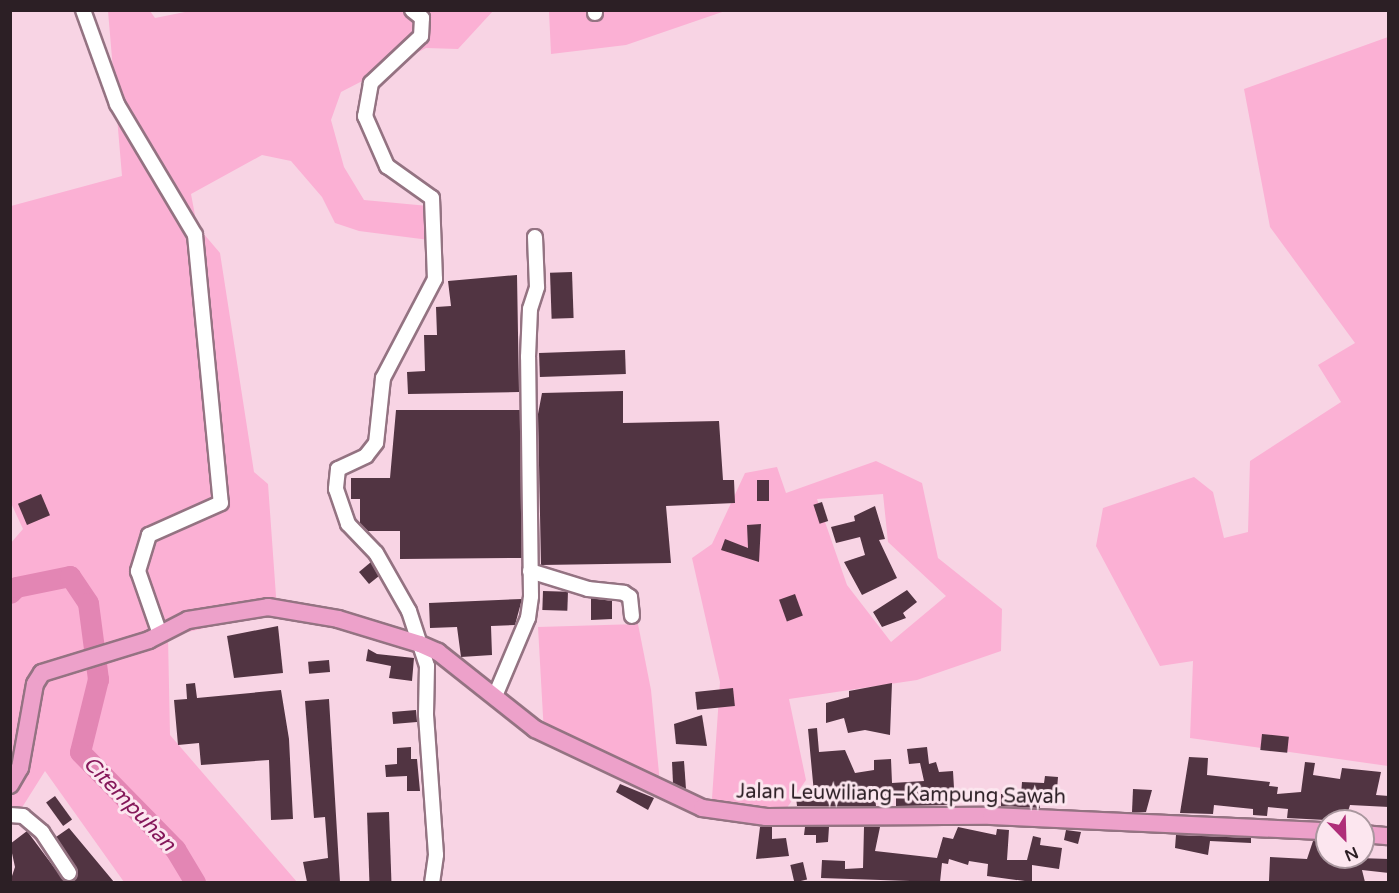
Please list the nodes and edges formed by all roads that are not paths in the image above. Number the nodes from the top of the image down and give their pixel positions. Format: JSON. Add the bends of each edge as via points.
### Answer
{"nodes":[{"id":1,"x":83,"y":10,"type":"edge"},
{"id":2,"x":412,"y":10,"type":"edge"},
{"id":3,"x":536,"y":237,"type":"dead end"},
{"id":4,"x":530,"y":571,"type":"junction"},
{"id":5,"x":632,"y":616,"type":"dead end"},
{"id":6,"x":154,"y":637,"type":"junction"},
{"id":7,"x":420,"y":644,"type":"junction"},
{"id":8,"x":495,"y":696,"type":"junction"},
{"id":9,"x":10,"y":785,"type":"edge"},
{"id":10,"x":10,"y":815,"type":"edge"},
{"id":11,"x":1315,"y":830,"type":"edge"},
{"id":12,"x":69,"y":873,"type":"dead end"},
{"id":13,"x":432,"y":882,"type":"edge"}],
"edges":[{"from":1,"to":6,"type":"street","via":[[117,104],[195,234],[221,503],[149,535],[138,571]]},
{"from":2,"to":7,"type":"street","via":[[422,18],[421,36],[371,83],[365,116],[387,166],[432,198],[435,279],[383,378],[376,443],[366,456],[338,470],[336,489],[348,524],[376,553]]},
{"from":3,"to":4,"type":"street","via":[[537,287],[530,309],[528,357]]},
{"from":4,"to":5,"type":"street","via":[[588,589],[624,592],[630,597]]},
{"from":4,"to":8,"type":"street","via":[[528,618]]},
{"from":6,"to":7,"type":"main road","name":"Jalan Leuwiliang–Kampung Sawah","via":[[209,614],[268,607],[338,619]]},
{"from":6,"to":9,"type":"main road","name":"Jalan Leuwiliang–Kampung Sawah","via":[[52,667],[35,684],[20,768]]},
{"from":7,"to":8,"type":"main road","name":"Jalan Leuwiliang–Kampung Sawah"},
{"from":7,"to":13,"type":"street","via":[[427,666],[426,715],[435,827]]},
{"from":8,"to":11,"type":"main road","name":"Jalan Leuwiliang–Kampung Sawah","via":[[536,729],[684,801],[723,812],[766,817],[991,816]]},
{"from":10,"to":12,"type":"street","via":[[23,816],[42,832]]}]}
